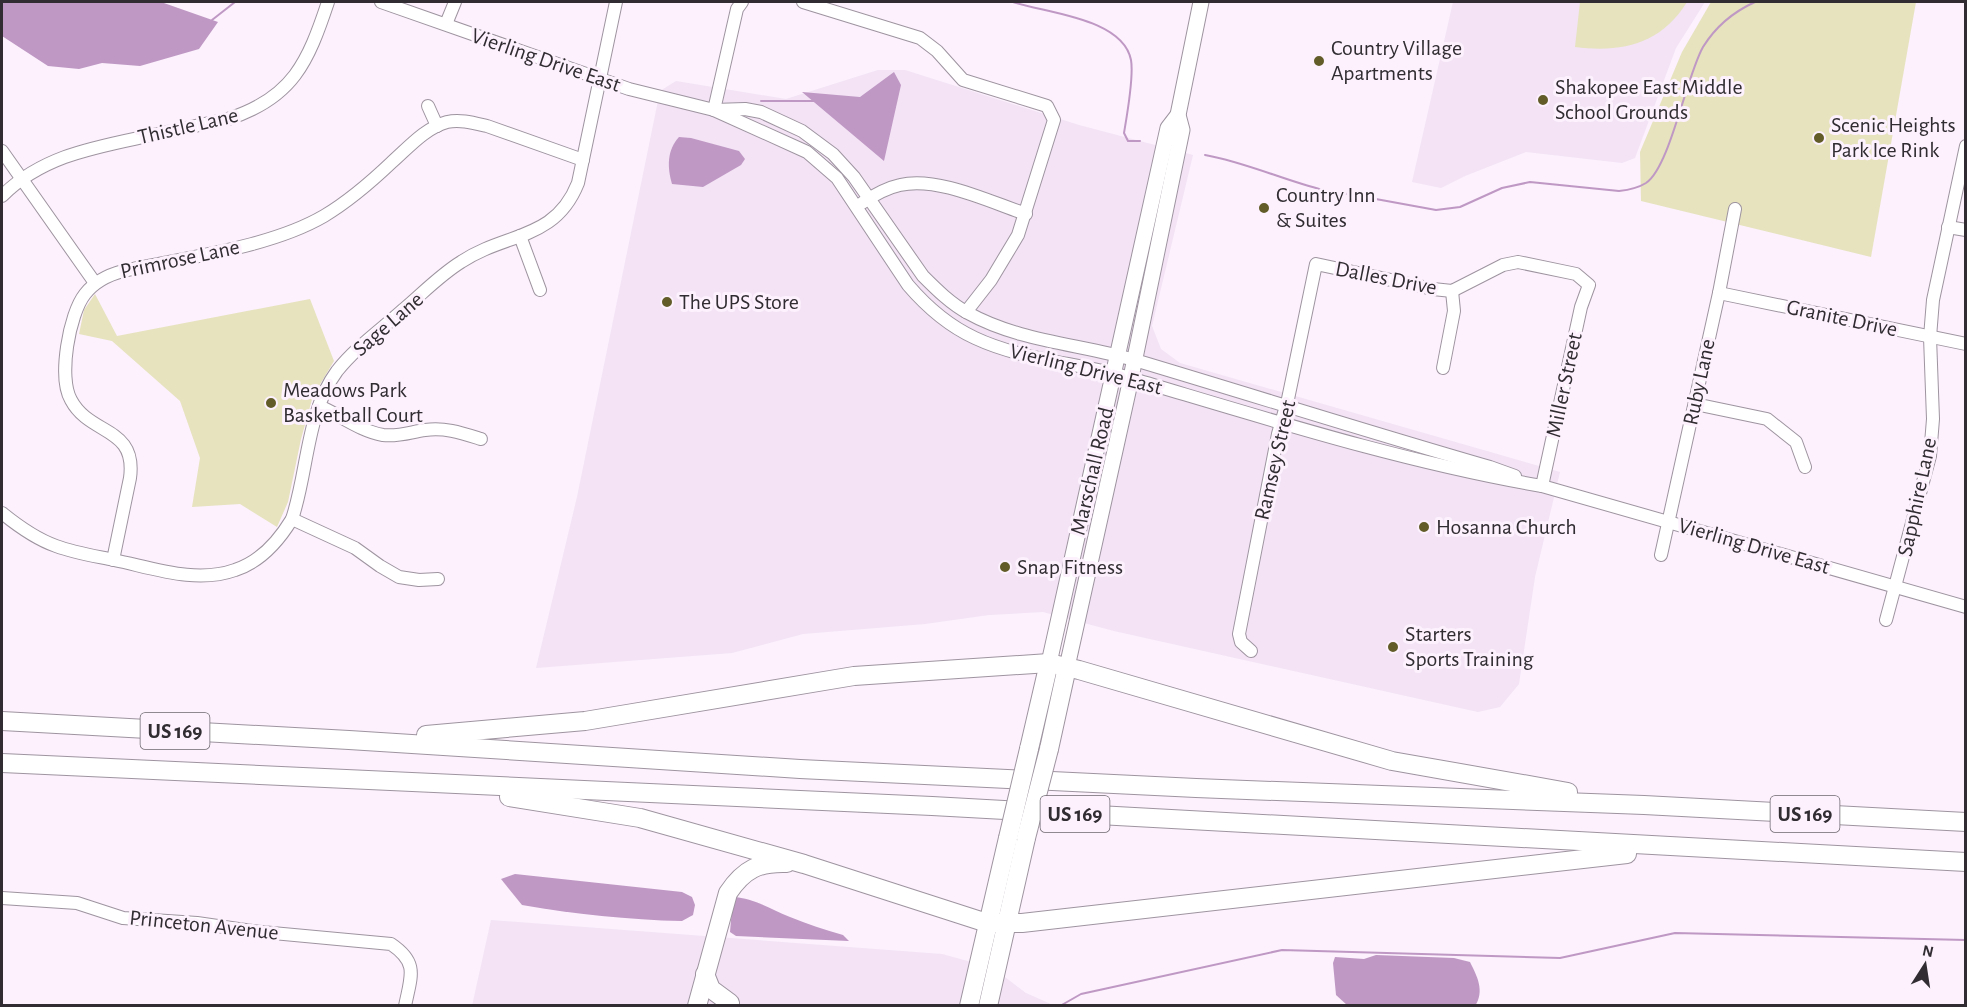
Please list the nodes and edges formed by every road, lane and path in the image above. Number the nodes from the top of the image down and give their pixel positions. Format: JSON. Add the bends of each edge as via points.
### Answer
{"nodes":[{"id":1,"x":328,"y":2,"type":"edge"},
{"id":2,"x":381,"y":2,"type":"edge"},
{"id":3,"x":455,"y":2,"type":"edge"},
{"id":4,"x":616,"y":2,"type":"edge"},
{"id":5,"x":742,"y":2,"type":"edge"},
{"id":6,"x":803,"y":2,"type":"edge"},
{"id":7,"x":1201,"y":2,"type":"edge"},
{"id":8,"x":446,"y":24,"type":"junction"},
{"id":9,"x":600,"y":79,"type":"junction"},
{"id":10,"x":428,"y":106,"type":"dead end"},
{"id":11,"x":714,"y":110,"type":"junction"},
{"id":12,"x":1178,"y":115,"type":"junction"},
{"id":13,"x":437,"y":126,"type":"junction"},
{"id":14,"x":1965,"y":146,"type":"edge"},
{"id":15,"x":2,"y":152,"type":"edge"},
{"id":16,"x":583,"y":160,"type":"junction"},
{"id":17,"x":21,"y":179,"type":"junction"},
{"id":18,"x":2,"y":196,"type":"edge"},
{"id":19,"x":869,"y":199,"type":"junction"},
{"id":20,"x":856,"y":207,"type":"junction"},
{"id":21,"x":1735,"y":209,"type":"dead end"},
{"id":22,"x":1026,"y":214,"type":"junction"},
{"id":23,"x":1948,"y":227,"type":"junction"},
{"id":24,"x":1965,"y":230,"type":"edge"},
{"id":25,"x":520,"y":236,"type":"junction"},
{"id":26,"x":1316,"y":264,"type":"joint"},
{"id":27,"x":95,"y":283,"type":"junction"},
{"id":28,"x":1589,"y":285,"type":"joint"},
{"id":29,"x":540,"y":290,"type":"dead end"},
{"id":30,"x":1452,"y":291,"type":"junction"},
{"id":31,"x":1719,"y":292,"type":"junction"},
{"id":32,"x":966,"y":312,"type":"junction"},
{"id":33,"x":958,"y":328,"type":"junction"},
{"id":34,"x":1008,"y":330,"type":"junction"},
{"id":35,"x":1930,"y":337,"type":"junction"},
{"id":36,"x":1965,"y":344,"type":"edge"},
{"id":37,"x":1118,"y":355,"type":"junction"},
{"id":38,"x":1135,"y":360,"type":"junction"},
{"id":39,"x":1443,"y":368,"type":"dead end"},
{"id":40,"x":1114,"y":374,"type":"junction"},
{"id":41,"x":1131,"y":378,"type":"junction"},
{"id":42,"x":1695,"y":404,"type":"junction"},
{"id":43,"x":319,"y":406,"type":"junction"},
{"id":44,"x":1286,"y":407,"type":"junction"},
{"id":45,"x":1281,"y":423,"type":"junction"},
{"id":46,"x":481,"y":439,"type":"dead end"},
{"id":47,"x":1805,"y":467,"type":"dead end"},
{"id":48,"x":1542,"y":486,"type":"junction"},
{"id":49,"x":2,"y":513,"type":"edge"},
{"id":50,"x":292,"y":519,"type":"junction"},
{"id":51,"x":1669,"y":521,"type":"junction"},
{"id":52,"x":1661,"y":555,"type":"dead end"},
{"id":53,"x":113,"y":560,"type":"junction"},
{"id":54,"x":438,"y":579,"type":"dead end"},
{"id":55,"x":1896,"y":586,"type":"junction"},
{"id":56,"x":1965,"y":607,"type":"edge"},
{"id":57,"x":1886,"y":620,"type":"dead end"},
{"id":58,"x":1251,"y":651,"type":"dead end"},
{"id":59,"x":1058,"y":665,"type":"junction"},
{"id":60,"x":2,"y":721,"type":"edge"},
{"id":61,"x":350,"y":740,"type":"junction"},
{"id":62,"x":2,"y":763,"type":"edge"},
{"id":63,"x":323,"y":777,"type":"junction"},
{"id":64,"x":1644,"y":805,"type":"junction"},
{"id":65,"x":1965,"y":822,"type":"edge"},
{"id":66,"x":1017,"y":838,"type":"junction"},
{"id":67,"x":1826,"y":856,"type":"junction"},
{"id":68,"x":1965,"y":862,"type":"edge"},
{"id":69,"x":804,"y":864,"type":"junction"},
{"id":70,"x":2,"y":898,"type":"edge"},
{"id":71,"x":987,"y":923,"type":"junction"},
{"id":72,"x":1006,"y":923,"type":"junction"},
{"id":73,"x":705,"y":974,"type":"junction"},
{"id":74,"x":730,"y":1004,"type":"dead end"},
{"id":75,"x":405,"y":1005,"type":"edge"},
{"id":76,"x":697,"y":1005,"type":"edge"},
{"id":77,"x":969,"y":1005,"type":"edge"},
{"id":78,"x":988,"y":1005,"type":"edge"}],
"edges":[{"from":1,"to":17,"type":"street","name":"Thistle Lane","via":[[301,67],[264,104],[228,119],[88,148],[40,166]]},
{"from":2,"to":8,"type":"street","name":"Vierling Drive East"},
{"from":3,"to":8,"type":"street"},
{"from":4,"to":9,"type":"street","name":"Sage Lane"},
{"from":5,"to":11,"type":"street","via":[[737,9]]},
{"from":6,"to":22,"type":"street","via":[[920,38],[963,80],[1047,106],[1054,120]]},
{"from":7,"to":12,"type":"main road","name":"Marschall Road"},
{"from":8,"to":9,"type":"street","name":"Vierling Drive East"},
{"from":9,"to":11,"type":"street","name":"Vierling Drive East"},
{"from":9,"to":16,"type":"street","name":"Sage Lane"},
{"from":10,"to":13,"type":"street"},
{"from":11,"to":19,"type":"street","name":"Vierling Drive East","via":[[761,112],[802,131],[832,154]]},
{"from":11,"to":20,"type":"street","name":"Vierling Drive East","via":[[807,152],[837,178]]},
{"from":12,"to":37,"type":"main road","name":"Marschall Road","via":[[1168,128]]},
{"from":12,"to":38,"type":"main road","name":"Marschall Road","via":[[1182,130]]},
{"from":13,"to":16,"type":"street","name":"Primrose Lane","via":[[473,122]]},
{"from":13,"to":27,"type":"street","name":"Primrose Lane","via":[[345,202],[304,226],[258,242],[123,271]]},
{"from":14,"to":23,"type":"street","name":"Sapphire Lane"},
{"from":15,"to":17,"type":"street"},
{"from":16,"to":25,"type":"street","name":"Sage Lane","via":[[578,183],[564,210],[553,220]]},
{"from":17,"to":18,"type":"street","name":"Thistle Lane"},
{"from":17,"to":27,"type":"street"},
{"from":19,"to":20,"type":"street"},
{"from":19,"to":22,"type":"street","via":[[891,187],[923,182]]},
{"from":19,"to":32,"type":"street","name":"Vierling Drive East","via":[[922,276]]},
{"from":20,"to":33,"type":"street","name":"Vierling Drive East","via":[[908,285],[922,301]]},
{"from":21,"to":31,"type":"street","name":"Ruby Lane"},
{"from":22,"to":32,"type":"street","via":[[991,280]]},
{"from":23,"to":24,"type":"street"},
{"from":23,"to":35,"type":"street","name":"Sapphire Lane","via":[[1933,300]]},
{"from":25,"to":29,"type":"street"},
{"from":25,"to":43,"type":"street","name":"Sage Lane","via":[[475,254],[447,272],[347,360],[330,382]]},
{"from":26,"to":30,"type":"street","name":"Dalles Drive"},
{"from":26,"to":44,"type":"street","name":"Ramsey Street"},
{"from":27,"to":53,"type":"street","name":"Primrose Lane","via":[[76,312],[64,380],[77,410],[118,438],[130,454],[130,478]]},
{"from":28,"to":30,"type":"street","name":"Dalles Drive","via":[[1575,274],[1518,262],[1503,265]]},
{"from":28,"to":48,"type":"street","name":"Miller Street"},
{"from":30,"to":39,"type":"street","via":[[1454,311]]},
{"from":31,"to":35,"type":"street","name":"Granite Drive"},
{"from":31,"to":42,"type":"street","name":"Ruby Lane"},
{"from":32,"to":34,"type":"street","name":"Vierling Drive East"},
{"from":33,"to":34,"type":"street","via":[[967,325]]},
{"from":33,"to":40,"type":"street","name":"Vierling Drive East","via":[[1012,351]]},
{"from":34,"to":37,"type":"street","name":"Vierling Drive East"},
{"from":35,"to":36,"type":"street","name":"Granite Drive"},
{"from":35,"to":55,"type":"street","name":"Sapphire Lane","via":[[1930,456]]},
{"from":37,"to":38,"type":"street","name":"Vierling Drive East"},
{"from":37,"to":40,"type":"main road","name":"Marschall Road"},
{"from":38,"to":41,"type":"main road","name":"Marschall Road"},
{"from":38,"to":44,"type":"street","name":"Vierling Drive East"},
{"from":40,"to":41,"type":"street","name":"Vierling Drive East"},
{"from":40,"to":59,"type":"main road","name":"Marschall Road"},
{"from":41,"to":45,"type":"street","name":"Vierling Drive East"},
{"from":41,"to":59,"type":"main road","name":"Marschall Road"},
{"from":42,"to":47,"type":"street","via":[[1767,419],[1796,442]]},
{"from":42,"to":51,"type":"street","name":"Ruby Lane"},
{"from":43,"to":46,"type":"street","via":[[362,428],[386,435],[438,429]]},
{"from":43,"to":50,"type":"street","name":"Sage Lane"},
{"from":44,"to":45,"type":"street","name":"Ramsey Street"},
{"from":44,"to":48,"type":"street","name":"Vierling Drive East"},
{"from":45,"to":48,"type":"street","name":"Vierling Drive East","via":[[1478,474]]},
{"from":45,"to":58,"type":"street","name":"Ramsey Street","via":[[1239,634]]},
{"from":48,"to":51,"type":"street","name":"Vierling Drive East"},
{"from":49,"to":53,"type":"street","via":[[56,546]]},
{"from":50,"to":53,"type":"street","name":"Sage Lane","via":[[264,554],[237,570],[221,574],[178,573]]},
{"from":50,"to":54,"type":"street","via":[[354,548],[399,577]]},
{"from":51,"to":52,"type":"street","name":"Ruby Lane"},
{"from":51,"to":55,"type":"street","name":"Vierling Drive East"},
{"from":55,"to":56,"type":"street","name":"Vierling Drive East"},
{"from":55,"to":57,"type":"street","name":"Sapphire Lane"},
{"from":59,"to":61,"type":"highway","via":[[854,676],[585,721]]},
{"from":59,"to":64,"type":"highway","via":[[1392,761]]},
{"from":59,"to":66,"type":"highway","name":"Marschall Road","bridge":true,"via":[[1029,748]]},
{"from":59,"to":66,"type":"highway","name":"Marschall Road","bridge":true,"via":[[1048,749]]},
{"from":60,"to":61,"type":"highway","number":"US 169"},
{"from":61,"to":64,"type":"highway","number":"US 169","via":[[812,770]]},
{"from":62,"to":63,"type":"highway","number":"US 169"},
{"from":63,"to":67,"type":"highway","number":"US 169","via":[[932,806]]},
{"from":63,"to":69,"type":"highway","via":[[540,801],[640,818]]},
{"from":64,"to":65,"type":"highway","number":"US 169"},
{"from":66,"to":71,"type":"highway","name":"Marschall Road"},
{"from":66,"to":72,"type":"highway","name":"Marschall Road"},
{"from":67,"to":68,"type":"highway","number":"US 169"},
{"from":67,"to":72,"type":"highway","via":[[1692,852],[1608,855]]},
{"from":69,"to":71,"type":"highway"},
{"from":69,"to":73,"type":"highway","via":[[759,866],[737,879],[728,893]]},
{"from":70,"to":75,"type":"street","name":"Princeton Avenue","via":[[77,903],[123,918],[392,944],[406,954],[412,969]]},
{"from":71,"to":72,"type":"highway"},
{"from":71,"to":77,"type":"highway","name":"Marschall Road"},
{"from":72,"to":78,"type":"highway","name":"Marschall Road"},
{"from":73,"to":74,"type":"highway","via":[[711,990]]},
{"from":73,"to":76,"type":"highway"}]}
